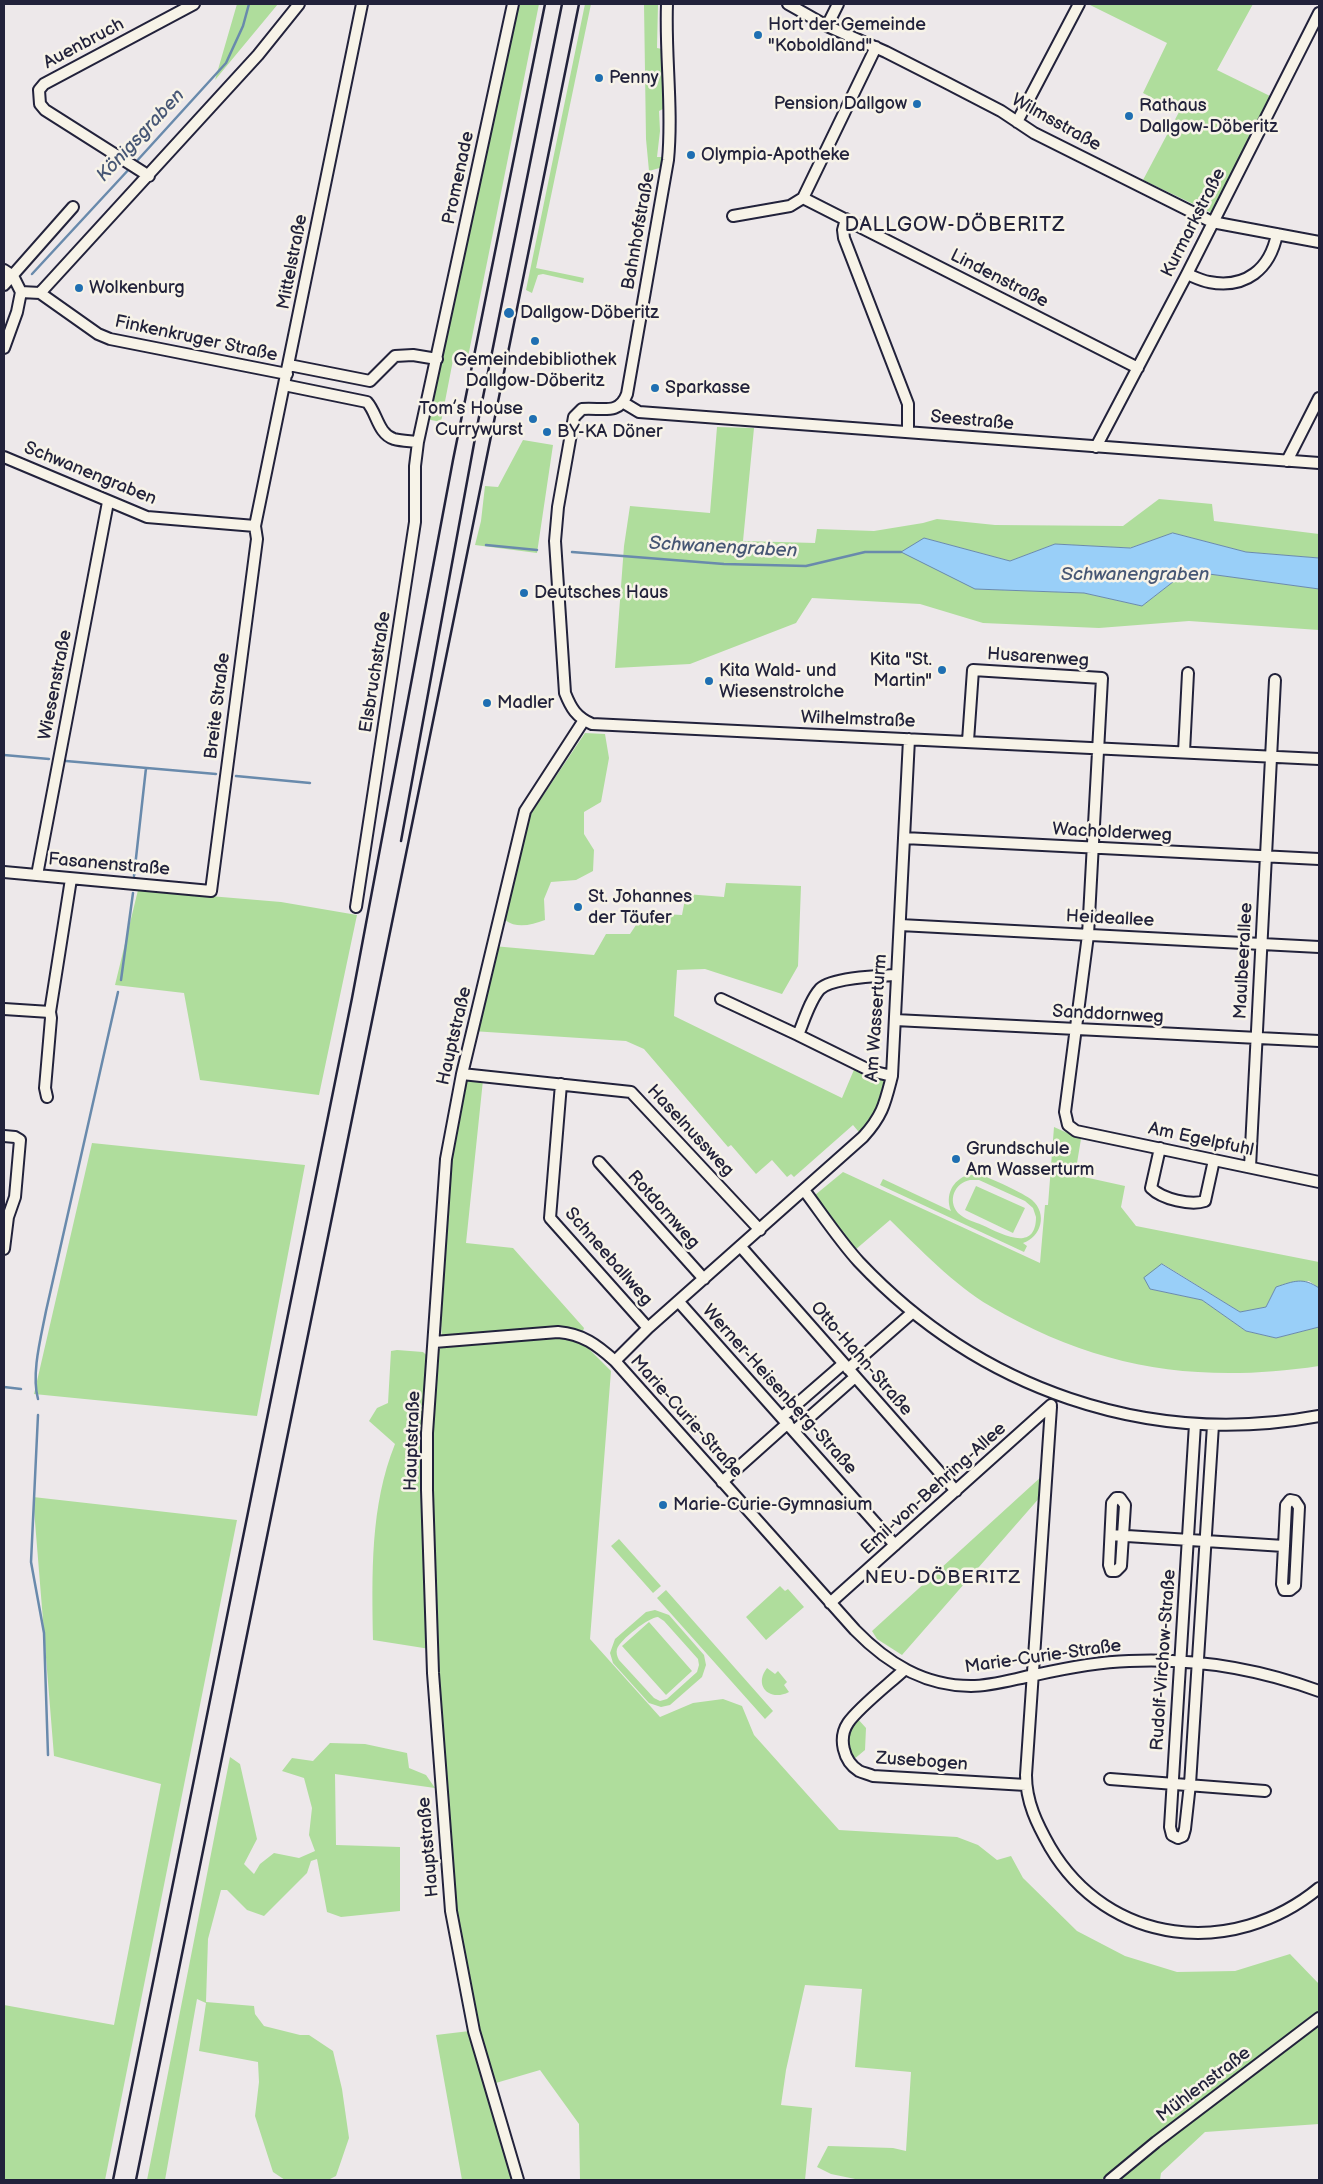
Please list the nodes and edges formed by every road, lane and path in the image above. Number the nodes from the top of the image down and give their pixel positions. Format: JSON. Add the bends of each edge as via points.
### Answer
{"nodes":[{"id":1,"x":194,"y":4,"type":"edge"},
{"id":2,"x":299,"y":4,"type":"edge"},
{"id":3,"x":362,"y":4,"type":"edge"},
{"id":4,"x":513,"y":4,"type":"edge"},
{"id":5,"x":666,"y":4,"type":"edge"},
{"id":6,"x":788,"y":4,"type":"edge"},
{"id":7,"x":838,"y":4,"type":"edge"},
{"id":8,"x":1079,"y":4,"type":"edge"},
{"id":9,"x":1319,"y":13,"type":"edge"},
{"id":10,"x":827,"y":26,"type":"junction"},
{"id":11,"x":876,"y":47,"type":"junction"},
{"id":12,"x":1017,"y":122,"type":"junction"},
{"id":13,"x":149,"y":176,"type":"junction"},
{"id":14,"x":803,"y":198,"type":"junction"},
{"id":15,"x":73,"y":207,"type":"dead end"},
{"id":16,"x":733,"y":216,"type":"dead end"},
{"id":17,"x":846,"y":219,"type":"junction"},
{"id":18,"x":1212,"y":222,"type":"junction"},
{"id":19,"x":1277,"y":234,"type":"junction"},
{"id":20,"x":1319,"y":242,"type":"edge"},
{"id":21,"x":8,"y":273,"type":"edge"},
{"id":22,"x":1187,"y":274,"type":"junction"},
{"id":23,"x":4,"y":285,"type":"edge"},
{"id":24,"x":21,"y":292,"type":"junction"},
{"id":25,"x":40,"y":293,"type":"junction"},
{"id":26,"x":4,"y":348,"type":"edge"},
{"id":27,"x":437,"y":359,"type":"junction"},
{"id":28,"x":1138,"y":368,"type":"junction"},
{"id":29,"x":288,"y":370,"type":"junction"},
{"id":30,"x":284,"y":385,"type":"junction"},
{"id":31,"x":1319,"y":398,"type":"edge"},
{"id":32,"x":624,"y":403,"type":"junction"},
{"id":33,"x":908,"y":432,"type":"junction"},
{"id":34,"x":418,"y":442,"type":"junction"},
{"id":35,"x":1096,"y":447,"type":"junction"},
{"id":36,"x":4,"y":457,"type":"edge"},
{"id":37,"x":1287,"y":461,"type":"junction"},
{"id":38,"x":1319,"y":463,"type":"edge"},
{"id":39,"x":108,"y":502,"type":"junction"},
{"id":40,"x":255,"y":526,"type":"junction"},
{"id":41,"x":1188,"y":673,"type":"dead end"},
{"id":42,"x":1275,"y":680,"type":"dead end"},
{"id":43,"x":584,"y":720,"type":"junction"},
{"id":44,"x":909,"y":739,"type":"junction"},
{"id":45,"x":968,"y":741,"type":"junction"},
{"id":46,"x":1098,"y":747,"type":"junction"},
{"id":47,"x":1184,"y":752,"type":"junction"},
{"id":48,"x":1271,"y":756,"type":"junction"},
{"id":49,"x":1319,"y":759,"type":"edge"},
{"id":50,"x":904,"y":838,"type":"junction"},
{"id":51,"x":1094,"y":849,"type":"junction"},
{"id":52,"x":1266,"y":857,"type":"junction"},
{"id":53,"x":1319,"y":859,"type":"edge"},
{"id":54,"x":4,"y":872,"type":"edge"},
{"id":55,"x":37,"y":875,"type":"junction"},
{"id":56,"x":71,"y":880,"type":"junction"},
{"id":57,"x":211,"y":891,"type":"joint"},
{"id":58,"x":356,"y":907,"type":"dead end"},
{"id":59,"x":900,"y":925,"type":"junction"},
{"id":60,"x":1088,"y":934,"type":"junction"},
{"id":61,"x":1261,"y":944,"type":"junction"},
{"id":62,"x":1319,"y":947,"type":"edge"},
{"id":63,"x":897,"y":975,"type":"junction"},
{"id":64,"x":722,"y":999,"type":"dead end"},
{"id":65,"x":4,"y":1009,"type":"edge"},
{"id":66,"x":50,"y":1012,"type":"junction"},
{"id":67,"x":895,"y":1020,"type":"junction"},
{"id":68,"x":1075,"y":1030,"type":"junction"},
{"id":69,"x":798,"y":1035,"type":"junction"},
{"id":70,"x":1257,"y":1038,"type":"junction"},
{"id":71,"x":1319,"y":1041,"type":"edge"},
{"id":72,"x":462,"y":1074,"type":"junction"},
{"id":73,"x":892,"y":1076,"type":"junction"},
{"id":74,"x":561,"y":1084,"type":"junction"},
{"id":75,"x":47,"y":1097,"type":"dead end"},
{"id":76,"x":4,"y":1136,"type":"edge"},
{"id":77,"x":1160,"y":1148,"type":"junction"},
{"id":78,"x":1214,"y":1160,"type":"junction"},
{"id":79,"x":599,"y":1162,"type":"dead end"},
{"id":80,"x":1250,"y":1167,"type":"junction"},
{"id":81,"x":1319,"y":1182,"type":"edge"},
{"id":82,"x":804,"y":1190,"type":"junction"},
{"id":83,"x":760,"y":1230,"type":"junction"},
{"id":84,"x":741,"y":1248,"type":"junction"},
{"id":85,"x":4,"y":1249,"type":"edge"},
{"id":86,"x":704,"y":1279,"type":"junction"},
{"id":87,"x":679,"y":1302,"type":"junction"},
{"id":88,"x":913,"y":1312,"type":"junction"},
{"id":89,"x":648,"y":1328,"type":"junction"},
{"id":90,"x":434,"y":1342,"type":"junction"},
{"id":91,"x":615,"y":1361,"type":"junction"},
{"id":92,"x":849,"y":1370,"type":"junction"},
{"id":93,"x":1055,"y":1395,"type":"junction"},
{"id":94,"x":1050,"y":1407,"type":"junction"},
{"id":95,"x":1319,"y":1416,"type":"edge"},
{"id":96,"x":788,"y":1424,"type":"junction"},
{"id":97,"x":1195,"y":1424,"type":"junction"},
{"id":98,"x":1213,"y":1425,"type":"junction"},
{"id":99,"x":722,"y":1482,"type":"junction"},
{"id":100,"x":956,"y":1491,"type":"junction"},
{"id":101,"x":1111,"y":1535,"type":"junction"},
{"id":102,"x":1123,"y":1535,"type":"junction"},
{"id":103,"x":1188,"y":1540,"type":"junction"},
{"id":104,"x":1206,"y":1541,"type":"junction"},
{"id":105,"x":895,"y":1545,"type":"junction"},
{"id":106,"x":1284,"y":1546,"type":"junction"},
{"id":107,"x":830,"y":1603,"type":"junction"},
{"id":108,"x":1180,"y":1662,"type":"junction"},
{"id":109,"x":1198,"y":1664,"type":"junction"},
{"id":110,"x":904,"y":1670,"type":"junction"},
{"id":111,"x":1034,"y":1675,"type":"junction"},
{"id":112,"x":1319,"y":1691,"type":"edge"},
{"id":113,"x":1110,"y":1779,"type":"dead end"},
{"id":114,"x":1172,"y":1783,"type":"junction"},
{"id":115,"x":1190,"y":1784,"type":"junction"},
{"id":116,"x":1026,"y":1785,"type":"junction"},
{"id":117,"x":1265,"y":1791,"type":"dead end"},
{"id":118,"x":1319,"y":1888,"type":"edge"},
{"id":119,"x":1319,"y":2018,"type":"edge"},
{"id":120,"x":518,"y":2180,"type":"edge"},
{"id":121,"x":1110,"y":2180,"type":"edge"}],
"edges":[{"from":1,"to":13,"type":"street","name":"Auenbruch","via":[[44,84],[39,90],[40,104],[45,110]]},
{"from":2,"to":13,"type":"street"},
{"from":3,"to":29,"type":"street","name":"Mittelstraße"},
{"from":4,"to":27,"type":"street","name":"Promenade"},
{"from":5,"to":32,"type":"street","name":"Bahnhofstraße","via":[[671,130],[668,160]]},
{"from":6,"to":10,"type":"street","name":"Wilmsstraße"},
{"from":7,"to":10,"type":"street"},
{"from":8,"to":12,"type":"street"},
{"from":9,"to":18,"type":"street","name":"Kurmarkstraße"},
{"from":10,"to":11,"type":"street","name":"Wilmsstraße"},
{"from":11,"to":12,"type":"street","name":"Wilmsstraße"},
{"from":11,"to":14,"type":"street"},
{"from":12,"to":18,"type":"street","name":"Wilmsstraße"},
{"from":13,"to":25,"type":"street"},
{"from":14,"to":16,"type":"street","via":[[790,206]]},
{"from":14,"to":17,"type":"street","name":"Lindenstraße"},
{"from":15,"to":21,"type":"street"},
{"from":17,"to":28,"type":"street","name":"Lindenstraße"},
{"from":17,"to":33,"type":"street","via":[[844,238],[908,404]]},
{"from":18,"to":19,"type":"street","name":"Wilmsstraße"},
{"from":18,"to":22,"type":"street","name":"Kurmarkstraße"},
{"from":19,"to":20,"type":"street","name":"Wilmsstraße"},
{"from":19,"to":22,"type":"street","via":[[1269,259],[1258,272],[1247,278],[1235,283],[1209,282]]},
{"from":21,"to":23,"type":"street"},
{"from":21,"to":24,"type":"street"},
{"from":22,"to":28,"type":"street","name":"Kurmarkstraße"},
{"from":24,"to":25,"type":"street"},
{"from":24,"to":26,"type":"street"},
{"from":25,"to":29,"type":"street","name":"Finkenkruger Straße","via":[[110,339]]},
{"from":27,"to":29,"type":"street","name":"Finkenkruger Straße","via":[[395,356],[370,381]]},
{"from":27,"to":34,"type":"street","name":"Promenade"},
{"from":28,"to":35,"type":"street","name":"Kurmarkstraße"},
{"from":29,"to":30,"type":"street","name":"Mittelstraße"},
{"from":30,"to":34,"type":"street","name":"Finkenkruger Straße","via":[[367,402],[382,429],[394,439]]},
{"from":30,"to":40,"type":"street","name":"Mittelstraße"},
{"from":31,"to":37,"type":"street"},
{"from":32,"to":33,"type":"street","name":"Seestraße","via":[[639,412]]},
{"from":32,"to":43,"type":"street","via":[[613,409],[582,410],[574,417],[558,507],[555,541],[565,693],[571,710]]},
{"from":33,"to":35,"type":"street","name":"Seestraße"},
{"from":34,"to":58,"type":"street","name":"Elsbruchstraße","via":[[414,466],[415,522]]},
{"from":35,"to":37,"type":"street","name":"Seestraße"},
{"from":36,"to":39,"type":"street","name":"Schwanengraben"},
{"from":37,"to":38,"type":"street","name":"Seestraße"},
{"from":39,"to":40,"type":"street","name":"Schwanengraben","via":[[147,517]]},
{"from":39,"to":55,"type":"street","name":"Wiesenstraße"},
{"from":40,"to":57,"type":"street","name":"Breite Straße","via":[[257,539]]},
{"from":41,"to":47,"type":"street"},
{"from":42,"to":48,"type":"street","name":"Maulbeerallee"},
{"from":43,"to":44,"type":"street","name":"Wilhelmstraße","via":[[592,724]]},
{"from":43,"to":72,"type":"street","name":"Hauptstraße","via":[[525,811]]},
{"from":44,"to":45,"type":"street","name":"Wilhelmstraße"},
{"from":44,"to":50,"type":"street","name":"Am Wasserturm"},
{"from":45,"to":46,"type":"street","name":"Wilhelmstraße"},
{"from":45,"to":46,"type":"street","name":"Husarenweg","via":[[973,670],[1102,678]]},
{"from":46,"to":47,"type":"street","name":"Wilhelmstraße"},
{"from":46,"to":51,"type":"street"},
{"from":47,"to":48,"type":"street","name":"Wilhelmstraße"},
{"from":48,"to":49,"type":"street","name":"Wilhelmstraße"},
{"from":48,"to":52,"type":"street","name":"Maulbeerallee"},
{"from":50,"to":51,"type":"street","name":"Wacholderweg"},
{"from":50,"to":59,"type":"street","name":"Am Wasserturm"},
{"from":51,"to":52,"type":"street","name":"Wacholderweg"},
{"from":51,"to":60,"type":"street"},
{"from":52,"to":53,"type":"street","name":"Wacholderweg"},
{"from":52,"to":61,"type":"street","name":"Maulbeerallee"},
{"from":54,"to":55,"type":"street","name":"Fasanenstraße"},
{"from":55,"to":56,"type":"street","name":"Fasanenstraße"},
{"from":56,"to":57,"type":"street","name":"Fasanenstraße"},
{"from":56,"to":66,"type":"street"},
{"from":59,"to":60,"type":"street","name":"Heideallee"},
{"from":59,"to":63,"type":"street","name":"Am Wasserturm"},
{"from":60,"to":61,"type":"street","name":"Heideallee"},
{"from":60,"to":68,"type":"street"},
{"from":61,"to":62,"type":"street","name":"Heideallee"},
{"from":61,"to":70,"type":"street","name":"Maulbeerallee"},
{"from":63,"to":67,"type":"street","name":"Am Wasserturm"},
{"from":63,"to":69,"type":"street","via":[[826,985],[815,997]]},
{"from":64,"to":69,"type":"street"},
{"from":65,"to":66,"type":"street"},
{"from":66,"to":75,"type":"street"},
{"from":67,"to":68,"type":"street","name":"Sanddornweg"},
{"from":67,"to":73,"type":"street","name":"Am Wasserturm"},
{"from":68,"to":70,"type":"street","name":"Sanddornweg"},
{"from":68,"to":77,"type":"street","name":"Am Egelpfuhl","via":[[1065,1112],[1068,1125],[1076,1131]]},
{"from":69,"to":73,"type":"street","via":[[863,1068]]},
{"from":70,"to":71,"type":"street","name":"Sanddornweg"},
{"from":70,"to":80,"type":"street","name":"Maulbeerallee"},
{"from":72,"to":74,"type":"street","name":"Haselnussweg"},
{"from":72,"to":90,"type":"street","name":"Hauptstraße","via":[[446,1159]]},
{"from":73,"to":82,"type":"street","name":"Am Wasserturm","via":[[884,1108],[877,1121]]},
{"from":74,"to":83,"type":"street","name":"Haselnussweg","via":[[626,1090],[636,1095]]},
{"from":74,"to":89,"type":"street","name":"Schneeballweg","via":[[550,1218]]},
{"from":76,"to":85,"type":"street","via":[[20,1140],[15,1197],[8,1217]]},
{"from":77,"to":78,"type":"street","name":"Am Egelpfuhl"},
{"from":77,"to":78,"type":"street","via":[[1151,1188],[1157,1195],[1196,1204],[1205,1201]]},
{"from":78,"to":80,"type":"street","name":"Am Egelpfuhl"},
{"from":79,"to":86,"type":"street","name":"Rotdornweg"},
{"from":80,"to":81,"type":"street","name":"Am Egelpfuhl"},
{"from":82,"to":83,"type":"street","name":"Am Wasserturm"},
{"from":82,"to":88,"type":"street","via":[[858,1260]]},
{"from":83,"to":84,"type":"street","name":"Am Wasserturm"},
{"from":84,"to":86,"type":"street","name":"Am Wasserturm"},
{"from":84,"to":92,"type":"street","name":"Otto-Hahn-Straße"},
{"from":86,"to":87,"type":"street","name":"Am Wasserturm"},
{"from":87,"to":89,"type":"street","name":"Am Wasserturm"},
{"from":87,"to":96,"type":"street","name":"Werner-Heisenberg-Straße"},
{"from":88,"to":92,"type":"street"},
{"from":88,"to":93,"type":"street","via":[[979,1358]]},
{"from":89,"to":91,"type":"street","name":"Am Wasserturm"},
{"from":90,"to":91,"type":"street","name":"Marie-Curie-Straße","via":[[571,1333],[595,1343]]},
{"from":90,"to":120,"type":"street","name":"Hauptstraße","via":[[427,1434],[430,1614],[451,1911],[474,2031]]},
{"from":91,"to":99,"type":"street","name":"Marie-Curie-Straße"},
{"from":92,"to":96,"type":"street"},
{"from":92,"to":96,"type":"street"},
{"from":92,"to":100,"type":"street","name":"Otto-Hahn-Straße"},
{"from":93,"to":94,"type":"street","name":"Emil-von-Behring-Allee"},
{"from":93,"to":97,"type":"street","via":[[1144,1418]]},
{"from":94,"to":100,"type":"street","name":"Emil-von-Behring-Allee"},
{"from":94,"to":111,"type":"street"},
{"from":95,"to":98,"type":"street","via":[[1277,1423]]},
{"from":96,"to":99,"type":"street"},
{"from":96,"to":105,"type":"street","name":"Werner-Heisenberg-Straße"},
{"from":97,"to":98,"type":"street"},
{"from":97,"to":103,"type":"street","name":"Rudolf-Virchow-Straße"},
{"from":98,"to":104,"type":"street","name":"Rudolf-Virchow-Straße"},
{"from":99,"to":107,"type":"street","name":"Marie-Curie-Straße"},
{"from":100,"to":105,"type":"street","name":"Emil-von-Behring-Allee"},
{"from":101,"to":102,"type":"street"},
{"from":101,"to":102,"type":"street","via":[[1109,1568],[1116,1571],[1121,1566]]},
{"from":101,"to":102,"type":"street","via":[[1112,1503],[1120,1498],[1124,1505]]},
{"from":102,"to":103,"type":"street"},
{"from":103,"to":104,"type":"street"},
{"from":103,"to":108,"type":"street","name":"Rudolf-Virchow-Straße"},
{"from":104,"to":106,"type":"street"},
{"from":104,"to":109,"type":"street","name":"Rudolf-Virchow-Straße"},
{"from":105,"to":107,"type":"street","name":"Emil-von-Behring-Allee"},
{"from":106,"to":106,"type":"street","via":[[1282,1584],[1284,1590],[1290,1590],[1294,1586],[1299,1507],[1290,1500],[1286,1505]]},
{"from":107,"to":110,"type":"street","name":"Marie-Curie-Straße","via":[[878,1653]]},
{"from":108,"to":109,"type":"street","name":"Marie-Curie-Straße"},
{"from":108,"to":111,"type":"street","name":"Marie-Curie-Straße","via":[[1110,1662]]},
{"from":108,"to":114,"type":"street","name":"Rudolf-Virchow-Straße"},
{"from":109,"to":112,"type":"street","name":"Marie-Curie-Straße","via":[[1261,1674]]},
{"from":109,"to":115,"type":"street","name":"Rudolf-Virchow-Straße"},
{"from":110,"to":111,"type":"street","name":"Marie-Curie-Straße","via":[[945,1685],[972,1686]]},
{"from":110,"to":116,"type":"street","name":"Zusebogen","via":[[848,1722],[842,1746],[851,1764],[873,1776]]},
{"from":111,"to":116,"type":"street"},
{"from":113,"to":114,"type":"street"},
{"from":114,"to":115,"type":"street"},
{"from":114,"to":115,"type":"street","name":"Rudolf-Virchow-Straße","via":[[1170,1827],[1172,1835],[1178,1838],[1183,1836],[1185,1829]]},
{"from":115,"to":117,"type":"street"},
{"from":116,"to":118,"type":"street","via":[[1035,1817],[1058,1861],[1084,1889],[1112,1909],[1149,1926],[1188,1934],[1246,1928],[1297,1906]]},
{"from":119,"to":121,"type":"street","name":"Mühlenstraße"}]}
